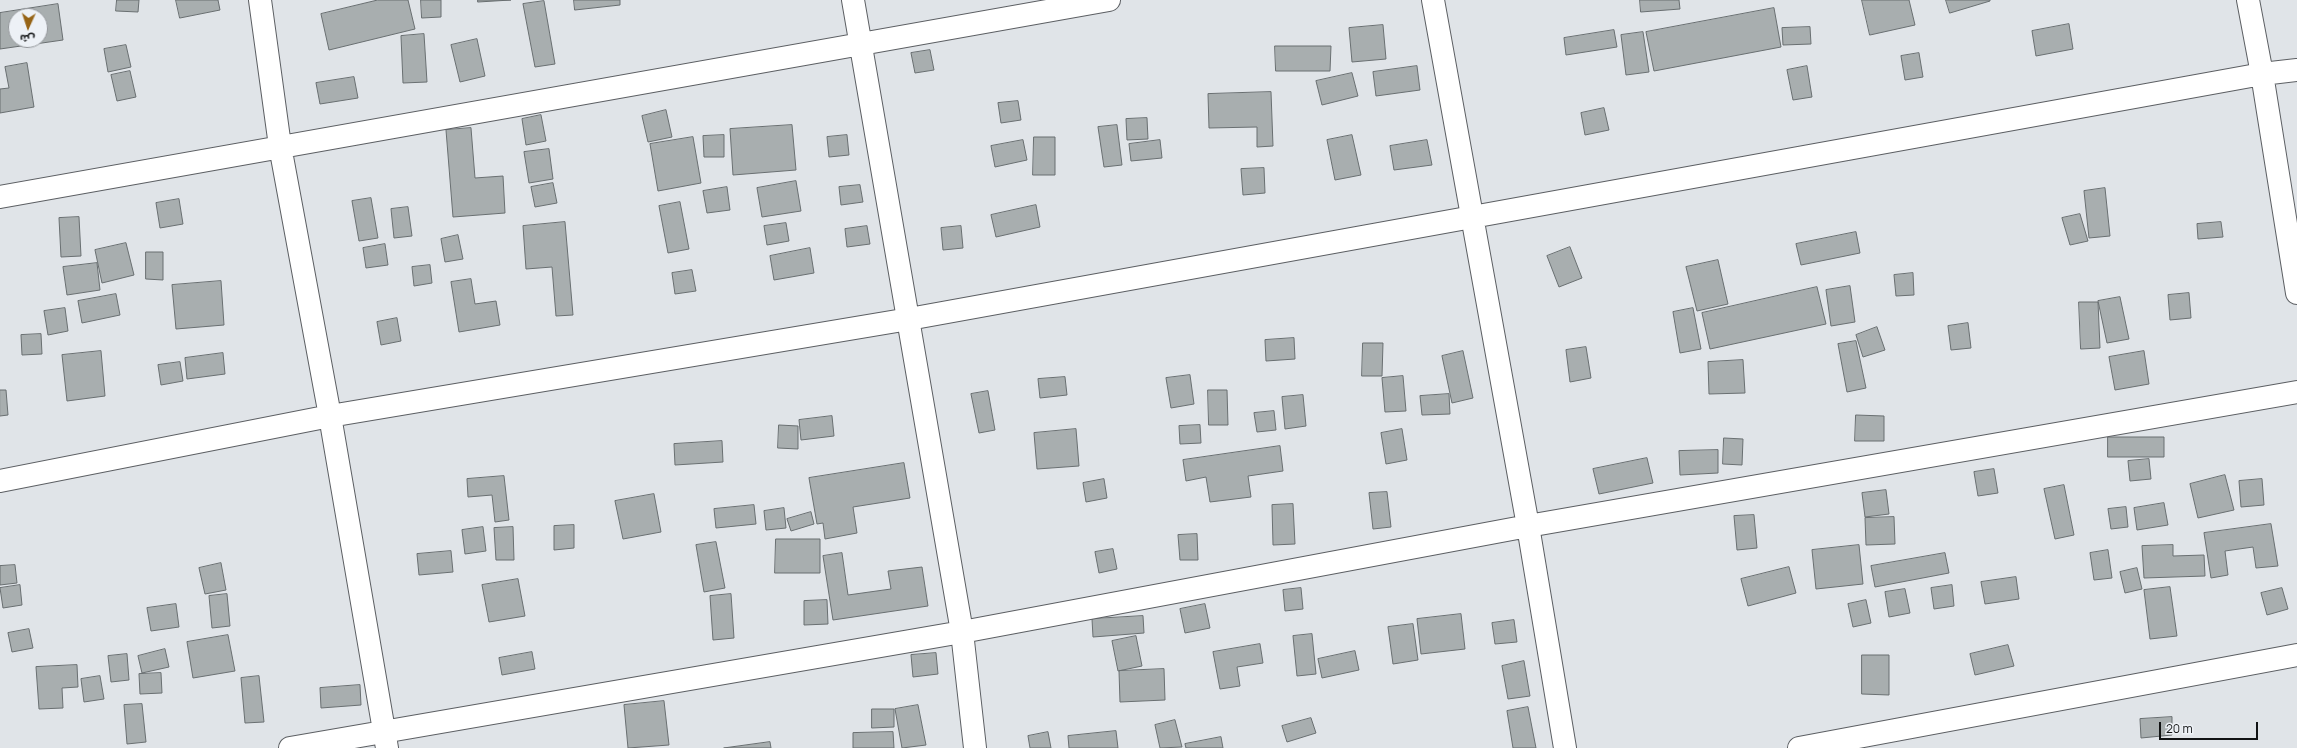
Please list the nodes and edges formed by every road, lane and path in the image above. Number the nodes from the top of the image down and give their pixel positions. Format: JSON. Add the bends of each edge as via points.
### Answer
{"nodes":[{"id":1,"x":260,"y":0,"type":"edge"},
{"id":2,"x":853,"y":0,"type":"edge"},
{"id":3,"x":1109,"y":0,"type":"edge"},
{"id":4,"x":1433,"y":0,"type":"edge"},
{"id":5,"x":2248,"y":0,"type":"edge"},
{"id":6,"x":861,"y":46,"type":"junction"},
{"id":7,"x":2297,"y":70,"type":"edge"},
{"id":8,"x":2262,"y":74,"type":"junction"},
{"id":9,"x":280,"y":146,"type":"junction"},
{"id":10,"x":0,"y":197,"type":"edge"},
{"id":11,"x":1473,"y":218,"type":"junction"},
{"id":12,"x":2297,"y":293,"type":"edge"},
{"id":13,"x":909,"y":320,"type":"junction"},
{"id":14,"x":2297,"y":392,"type":"edge"},
{"id":15,"x":330,"y":416,"type":"junction"},
{"id":16,"x":0,"y":481,"type":"edge"},
{"id":17,"x":1528,"y":526,"type":"junction"},
{"id":18,"x":962,"y":632,"type":"junction"},
{"id":19,"x":2297,"y":655,"type":"edge"},
{"id":20,"x":385,"y":740,"type":"edge"},
{"id":21,"x":290,"y":748,"type":"edge"},
{"id":22,"x":975,"y":748,"type":"edge"},
{"id":23,"x":1565,"y":748,"type":"edge"},
{"id":24,"x":1799,"y":748,"type":"edge"}],
"edges":[{"from":1,"to":9,"type":"street"},
{"from":2,"to":6,"type":"street"},
{"from":3,"to":6,"type":"street"},
{"from":4,"to":11,"type":"street"},
{"from":5,"to":8,"type":"street"},
{"from":6,"to":9,"type":"street"},
{"from":6,"to":13,"type":"street"},
{"from":7,"to":8,"type":"street"},
{"from":8,"to":11,"type":"street"},
{"from":8,"to":12,"type":"street"},
{"from":9,"to":10,"type":"street"},
{"from":9,"to":15,"type":"street"},
{"from":11,"to":13,"type":"street"},
{"from":11,"to":17,"type":"street"},
{"from":13,"to":15,"type":"street"},
{"from":13,"to":18,"type":"street"},
{"from":14,"to":17,"type":"street"},
{"from":15,"to":16,"type":"street"},
{"from":15,"to":20,"type":"street"},
{"from":17,"to":18,"type":"street"},
{"from":17,"to":23,"type":"street"},
{"from":18,"to":20,"type":"street"},
{"from":18,"to":22,"type":"street"},
{"from":19,"to":24,"type":"street"},
{"from":20,"to":21,"type":"street"}]}
